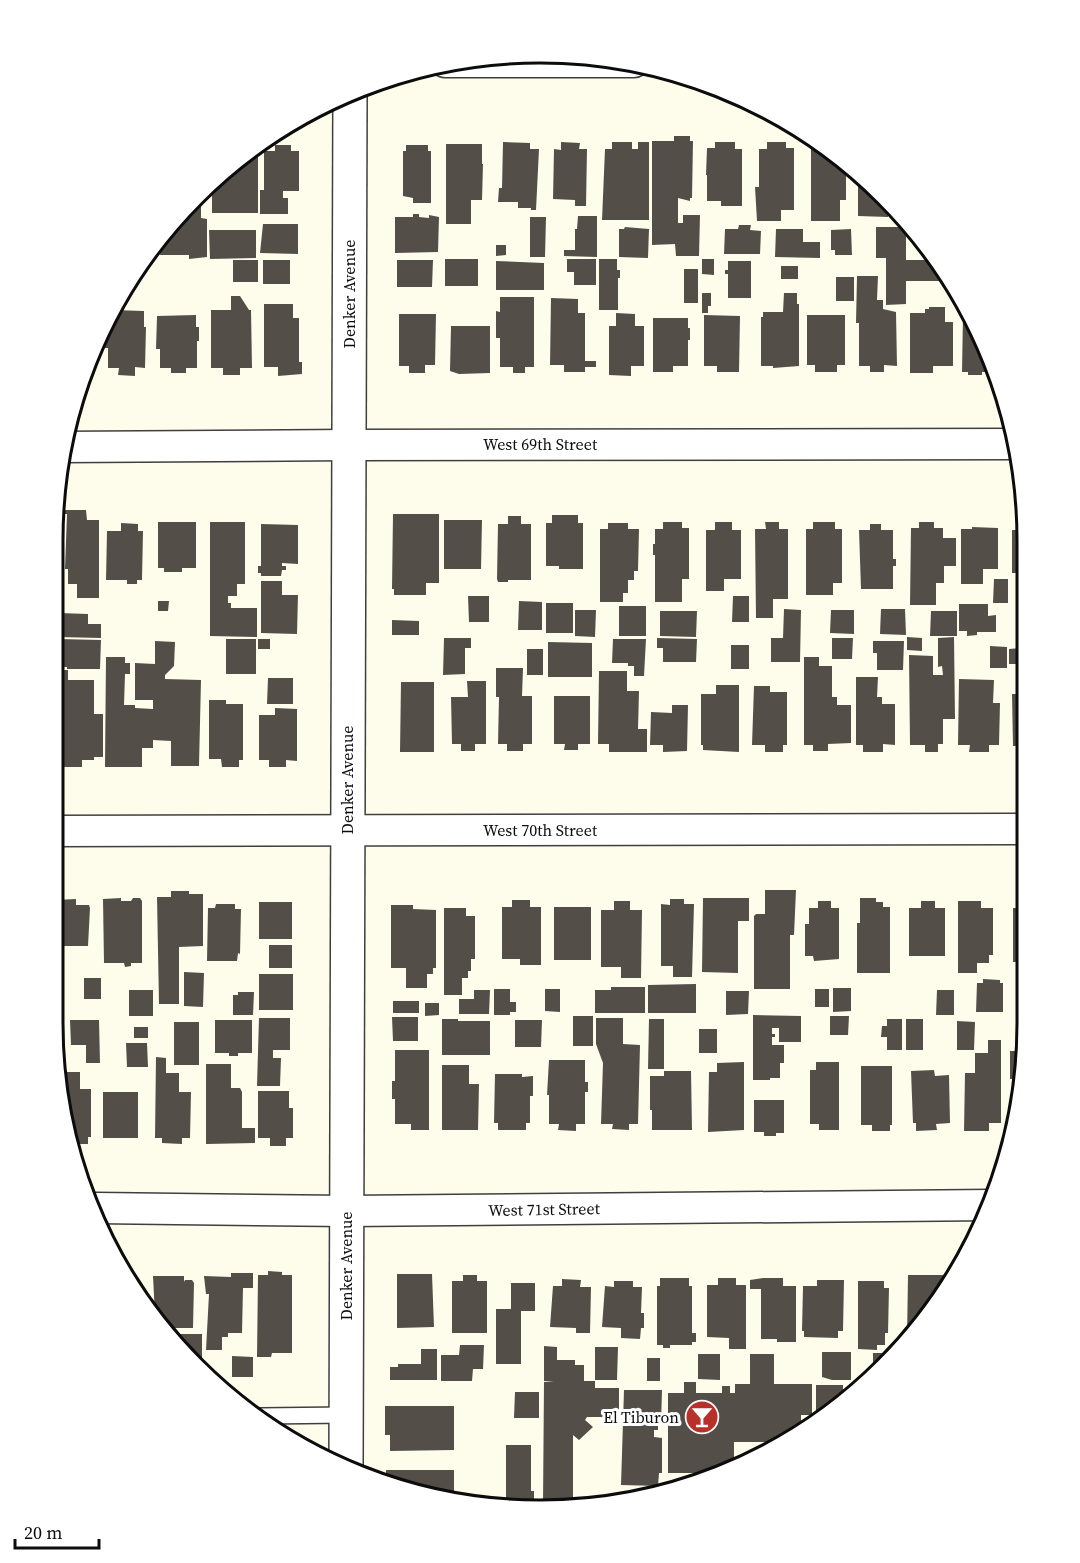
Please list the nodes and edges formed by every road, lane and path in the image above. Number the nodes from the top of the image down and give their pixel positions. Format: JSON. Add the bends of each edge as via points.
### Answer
{"nodes":[{"id":1,"x":350,"y":102,"type":"edge"},
{"id":2,"x":1007,"y":444,"type":"edge"},
{"id":3,"x":349,"y":445,"type":"junction"},
{"id":4,"x":72,"y":447,"type":"edge"},
{"id":5,"x":1017,"y":829,"type":"edge"},
{"id":6,"x":63,"y":831,"type":"edge"},
{"id":7,"x":346,"y":831,"type":"junction"},
{"id":8,"x":981,"y":1205,"type":"edge"},
{"id":9,"x":100,"y":1208,"type":"edge"},
{"id":10,"x":346,"y":1211,"type":"junction"},
{"id":11,"x":346,"y":1415,"type":"junction"},
{"id":12,"x":270,"y":1416,"type":"edge"},
{"id":13,"x":346,"y":1459,"type":"edge"}],
"edges":[{"from":1,"to":3,"type":"street","name":"Denker Avenue"},
{"from":2,"to":3,"type":"street","name":"West 69th Street"},
{"from":3,"to":4,"type":"street","name":"West 69th Street"},
{"from":3,"to":7,"type":"street","name":"Denker Avenue"},
{"from":5,"to":7,"type":"street","name":"West 70th Street"},
{"from":6,"to":7,"type":"street","name":"West 70th Street"},
{"from":7,"to":10,"type":"street","name":"Denker Avenue"},
{"from":8,"to":10,"type":"street","name":"West 71st Street"},
{"from":9,"to":10,"type":"street","name":"West 71st Street"},
{"from":10,"to":11,"type":"street","name":"Denker Avenue"},
{"from":11,"to":12,"type":"lane"},
{"from":11,"to":13,"type":"street","name":"Denker Avenue"}]}
